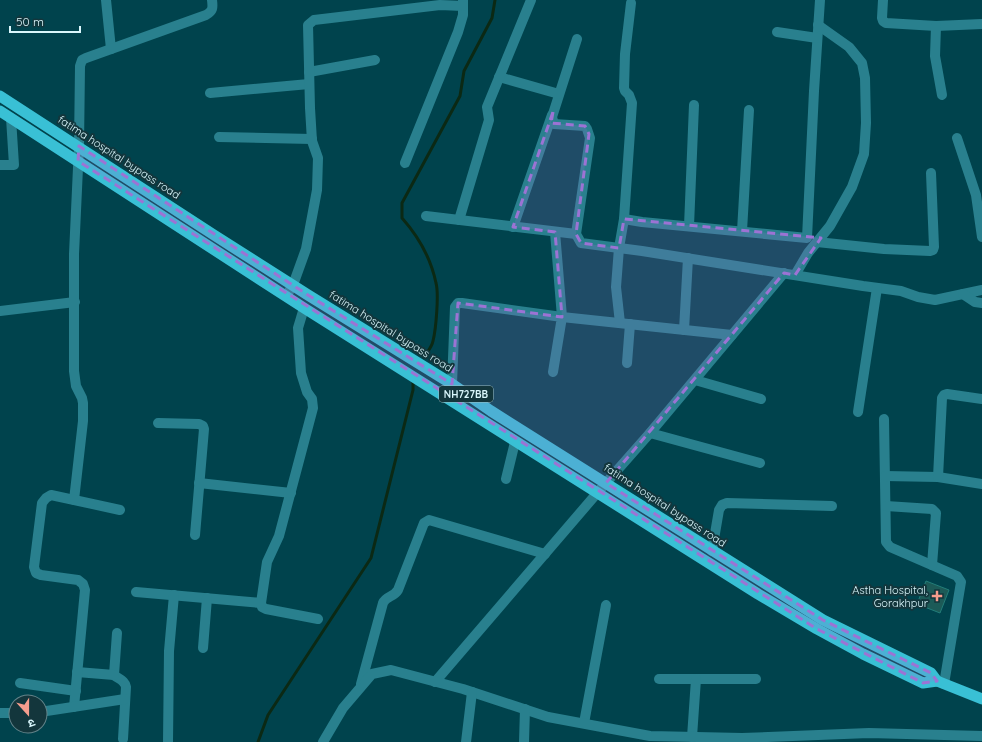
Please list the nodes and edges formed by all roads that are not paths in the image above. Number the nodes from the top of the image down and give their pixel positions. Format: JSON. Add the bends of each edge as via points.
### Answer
{"nodes":[{"id":1,"x":106,"y":0,"type":"edge"},
{"id":2,"x":212,"y":0,"type":"edge"},
{"id":3,"x":531,"y":0,"type":"edge"},
{"id":4,"x":820,"y":0,"type":"edge"},
{"id":5,"x":883,"y":0,"type":"edge"},
{"id":6,"x":463,"y":3,"type":"edge"},
{"id":7,"x":631,"y":4,"type":"dead end"},
{"id":8,"x":982,"y":24,"type":"edge"},
{"id":9,"x":818,"y":25,"type":"junction"},
{"id":10,"x":936,"y":26,"type":"junction"},
{"id":11,"x":777,"y":32,"type":"dead end"},
{"id":12,"x":817,"y":38,"type":"junction"},
{"id":13,"x":577,"y":39,"type":"dead end"},
{"id":14,"x":112,"y":49,"type":"junction"},
{"id":15,"x":375,"y":60,"type":"dead end"},
{"id":16,"x":309,"y":72,"type":"junction"},
{"id":17,"x":499,"y":77,"type":"junction"},
{"id":18,"x":309,"y":84,"type":"junction"},
{"id":19,"x":210,"y":93,"type":"dead end"},
{"id":20,"x":559,"y":94,"type":"junction"},
{"id":21,"x":942,"y":95,"type":"dead end"},
{"id":22,"x":0,"y":96,"type":"edge"},
{"id":23,"x":694,"y":105,"type":"dead end"},
{"id":24,"x":749,"y":110,"type":"dead end"},
{"id":25,"x":0,"y":112,"type":"edge"},
{"id":26,"x":553,"y":112,"type":"junction"},
{"id":27,"x":11,"y":118,"type":"junction"},
{"id":28,"x":219,"y":137,"type":"dead end"},
{"id":29,"x":957,"y":138,"type":"dead end"},
{"id":30,"x":312,"y":139,"type":"junction"},
{"id":31,"x":78,"y":146,"type":"junction"},
{"id":32,"x":78,"y":161,"type":"junction"},
{"id":33,"x":405,"y":162,"type":"dead end"},
{"id":34,"x":0,"y":165,"type":"edge"},
{"id":35,"x":931,"y":173,"type":"dead end"},
{"id":36,"x":979,"y":195,"type":"edge"},
{"id":37,"x":426,"y":216,"type":"dead end"},
{"id":38,"x":624,"y":219,"type":"junction"},
{"id":39,"x":459,"y":220,"type":"junction"},
{"id":40,"x":688,"y":226,"type":"junction"},
{"id":41,"x":513,"y":227,"type":"junction"},
{"id":42,"x":742,"y":231,"type":"junction"},
{"id":43,"x":555,"y":232,"type":"junction"},
{"id":44,"x":576,"y":234,"type":"junction"},
{"id":45,"x":982,"y":237,"type":"edge"},
{"id":46,"x":807,"y":238,"type":"junction"},
{"id":47,"x":819,"y":240,"type":"junction"},
{"id":48,"x":619,"y":248,"type":"junction"},
{"id":49,"x":688,"y":258,"type":"junction"},
{"id":50,"x":784,"y":273,"type":"junction"},
{"id":51,"x":795,"y":275,"type":"junction"},
{"id":52,"x":293,"y":285,"type":"junction"},
{"id":53,"x":877,"y":288,"type":"junction"},
{"id":54,"x":982,"y":290,"type":"edge"},
{"id":55,"x":963,"y":294,"type":"junction"},
{"id":56,"x":286,"y":296,"type":"junction"},
{"id":57,"x":75,"y":302,"type":"junction"},
{"id":58,"x":982,"y":303,"type":"edge"},
{"id":59,"x":304,"y":308,"type":"junction"},
{"id":60,"x":0,"y":311,"type":"edge"},
{"id":61,"x":562,"y":317,"type":"junction"},
{"id":62,"x":625,"y":324,"type":"junction"},
{"id":63,"x":684,"y":330,"type":"junction"},
{"id":64,"x":732,"y":335,"type":"junction"},
{"id":65,"x":627,"y":363,"type":"dead end"},
{"id":66,"x":553,"y":372,"type":"dead end"},
{"id":67,"x":695,"y":380,"type":"junction"},
{"id":68,"x":452,"y":384,"type":"junction"},
{"id":69,"x":761,"y":399,"type":"dead end"},
{"id":70,"x":982,"y":399,"type":"edge"},
{"id":71,"x":492,"y":411,"type":"junction"},
{"id":72,"x":858,"y":412,"type":"dead end"},
{"id":73,"x":884,"y":418,"type":"dead end"},
{"id":74,"x":484,"y":422,"type":"junction"},
{"id":75,"x":158,"y":423,"type":"dead end"},
{"id":76,"x":650,"y":433,"type":"junction"},
{"id":77,"x":515,"y":442,"type":"junction"},
{"id":78,"x":760,"y":463,"type":"dead end"},
{"id":79,"x":885,"y":476,"type":"junction"},
{"id":80,"x":938,"y":476,"type":"junction"},
{"id":81,"x":506,"y":479,"type":"dead end"},
{"id":82,"x":199,"y":483,"type":"junction"},
{"id":83,"x":606,"y":483,"type":"junction"},
{"id":84,"x":982,"y":484,"type":"edge"},
{"id":85,"x":598,"y":492,"type":"junction"},
{"id":86,"x":291,"y":493,"type":"junction"},
{"id":87,"x":74,"y":500,"type":"junction"},
{"id":88,"x":832,"y":506,"type":"dead end"},
{"id":89,"x":886,"y":506,"type":"junction"},
{"id":90,"x":120,"y":510,"type":"dead end"},
{"id":91,"x":195,"y":535,"type":"dead end"},
{"id":92,"x":712,"y":551,"type":"junction"},
{"id":93,"x":545,"y":554,"type":"junction"},
{"id":94,"x":932,"y":565,"type":"junction"},
{"id":95,"x":136,"y":592,"type":"dead end"},
{"id":96,"x":174,"y":595,"type":"junction"},
{"id":97,"x":207,"y":598,"type":"junction"},
{"id":98,"x":261,"y":603,"type":"junction"},
{"id":99,"x":606,"y":605,"type":"dead end"},
{"id":100,"x":318,"y":618,"type":"dead end"},
{"id":101,"x":117,"y":633,"type":"dead end"},
{"id":102,"x":203,"y":648,"type":"dead end"},
{"id":103,"x":77,"y":672,"type":"junction"},
{"id":104,"x":114,"y":675,"type":"junction"},
{"id":105,"x":659,"y":679,"type":"dead end"},
{"id":106,"x":696,"y":679,"type":"junction"},
{"id":107,"x":756,"y":679,"type":"dead end"},
{"id":108,"x":435,"y":682,"type":"junction"},
{"id":109,"x":940,"y":682,"type":"junction"},
{"id":110,"x":20,"y":684,"type":"dead end"},
{"id":111,"x":360,"y":688,"type":"junction"},
{"id":112,"x":76,"y":691,"type":"junction"},
{"id":113,"x":472,"y":692,"type":"junction"},
{"id":114,"x":125,"y":699,"type":"junction"},
{"id":115,"x":982,"y":699,"type":"edge"},
{"id":116,"x":74,"y":707,"type":"junction"},
{"id":117,"x":525,"y":709,"type":"junction"},
{"id":118,"x":48,"y":711,"type":"edge"},
{"id":119,"x":584,"y":723,"type":"junction"},
{"id":120,"x":982,"y":736,"type":"edge"},
{"id":121,"x":632,"y":737,"type":"edge"},
{"id":122,"x":692,"y":737,"type":"junction"},
{"id":123,"x":909,"y":738,"type":"edge"},
{"id":124,"x":123,"y":739,"type":"dead end"},
{"id":125,"x":741,"y":740,"type":"edge"},
{"id":126,"x":168,"y":742,"type":"edge"},
{"id":127,"x":323,"y":742,"type":"edge"},
{"id":128,"x":466,"y":742,"type":"edge"},
{"id":129,"x":524,"y":742,"type":"edge"}],
"edges":[{"from":1,"to":14,"type":"street"},
{"from":2,"to":14,"type":"street","via":[[211,12],[206,15]]},
{"from":3,"to":17,"type":"street"},
{"from":4,"to":9,"type":"street"},
{"from":5,"to":10,"type":"street","via":[[883,21]]},
{"from":6,"to":16,"type":"street","via":[[314,20],[308,25]]},
{"from":6,"to":33,"type":"street","via":[[463,15],[458,32]]},
{"from":7,"to":38,"type":"street","via":[[624,75],[624,88],[630,94],[632,103]]},
{"from":8,"to":10,"type":"street"},
{"from":9,"to":12,"type":"street"},
{"from":9,"to":47,"type":"street","via":[[849,47],[862,63],[866,108],[864,154],[860,168],[830,226]]},
{"from":10,"to":21,"type":"street","via":[[935,56]]},
{"from":11,"to":12,"type":"street"},
{"from":12,"to":46,"type":"street"},
{"from":13,"to":20,"type":"street"},
{"from":14,"to":31,"type":"street","via":[[82,60]]},
{"from":15,"to":16,"type":"street"},
{"from":16,"to":18,"type":"street"},
{"from":17,"to":20,"type":"street"},
{"from":17,"to":39,"type":"street","via":[[487,107],[489,120]]},
{"from":18,"to":19,"type":"street"},
{"from":18,"to":30,"type":"street"},
{"from":20,"to":26,"type":"street"},
{"from":22,"to":31,"type":"highway","name":"fatima hospital bypass road","number":"NH727BB"},
{"from":23,"to":40,"type":"street"},
{"from":24,"to":42,"type":"street"},
{"from":25,"to":27,"type":"highway","name":"fatima hospital bypass road","number":"NH727BB"},
{"from":26,"to":41,"type":"street"},
{"from":26,"to":44,"type":"street","via":[[554,124],[585,126],[590,134]]},
{"from":27,"to":32,"type":"highway","name":"fatima hospital bypass road","number":"NH727BB"},
{"from":27,"to":34,"type":"street","via":[[14,165]]},
{"from":28,"to":30,"type":"street"},
{"from":29,"to":36,"type":"street"},
{"from":30,"to":52,"type":"street","via":[[318,158],[316,190],[306,249]]},
{"from":31,"to":32,"type":"street"},
{"from":31,"to":52,"type":"highway","name":"fatima hospital bypass road","number":"NH727BB"},
{"from":32,"to":56,"type":"highway","name":"fatima hospital bypass road","number":"NH727BB"},
{"from":32,"to":57,"type":"street","via":[[74,254]]},
{"from":35,"to":47,"type":"street","via":[[933,250],[884,249]]},
{"from":36,"to":45,"type":"street"},
{"from":37,"to":39,"type":"street"},
{"from":38,"to":40,"type":"street"},
{"from":38,"to":48,"type":"street"},
{"from":39,"to":41,"type":"street"},
{"from":40,"to":42,"type":"street"},
{"from":41,"to":43,"type":"street"},
{"from":42,"to":46,"type":"street"},
{"from":43,"to":44,"type":"street"},
{"from":43,"to":61,"type":"street"},
{"from":44,"to":48,"type":"street","via":[[581,243]]},
{"from":46,"to":47,"type":"street"},
{"from":47,"to":51,"type":"street"},
{"from":48,"to":49,"type":"street"},
{"from":48,"to":62,"type":"street","via":[[616,287]]},
{"from":49,"to":50,"type":"street"},
{"from":49,"to":63,"type":"street"},
{"from":50,"to":51,"type":"street"},
{"from":50,"to":64,"type":"street"},
{"from":51,"to":53,"type":"street"},
{"from":52,"to":56,"type":"street"},
{"from":52,"to":68,"type":"highway","name":"fatima hospital bypass road","number":"NH727BB"},
{"from":53,"to":55,"type":"street","via":[[902,291],[935,300]]},
{"from":53,"to":72,"type":"street"},
{"from":54,"to":55,"type":"street"},
{"from":55,"to":58,"type":"street","via":[[975,302]]},
{"from":56,"to":59,"type":"highway","name":"fatima hospital bypass road","number":"NH727BB"},
{"from":57,"to":60,"type":"street"},
{"from":57,"to":87,"type":"street","via":[[74,371],[76,386],[82,398],[83,415]]},
{"from":59,"to":74,"type":"highway","name":"fatima hospital bypass road","number":"NH727BB"},
{"from":59,"to":86,"type":"street","via":[[298,328],[301,373],[313,408]]},
{"from":61,"to":62,"type":"street"},
{"from":61,"to":66,"type":"street"},
{"from":61,"to":68,"type":"street","via":[[458,303],[455,307]]},
{"from":62,"to":63,"type":"street"},
{"from":62,"to":65,"type":"street"},
{"from":63,"to":64,"type":"street"},
{"from":64,"to":67,"type":"street"},
{"from":67,"to":69,"type":"street"},
{"from":67,"to":76,"type":"street"},
{"from":68,"to":71,"type":"highway","name":"fatima hospital bypass road","number":"NH727BB"},
{"from":70,"to":80,"type":"street","via":[[947,394],[942,398]]},
{"from":71,"to":74,"type":"highway"},
{"from":71,"to":83,"type":"highway","name":"fatima hospital bypass road","number":"NH727BB"},
{"from":73,"to":79,"type":"street"},
{"from":74,"to":77,"type":"highway","name":"fatima hospital bypass road","number":"NH727BB"},
{"from":75,"to":82,"type":"street","via":[[203,426]]},
{"from":76,"to":78,"type":"street"},
{"from":76,"to":83,"type":"street"},
{"from":77,"to":81,"type":"street"},
{"from":77,"to":85,"type":"highway","name":"fatima hospital bypass road","number":"NH727BB"},
{"from":79,"to":80,"type":"street"},
{"from":79,"to":89,"type":"street"},
{"from":80,"to":84,"type":"street"},
{"from":82,"to":86,"type":"street"},
{"from":82,"to":91,"type":"street"},
{"from":83,"to":85,"type":"street"},
{"from":83,"to":92,"type":"highway","name":"fatima hospital bypass road","number":"NH727BB"},
{"from":85,"to":93,"type":"street"},
{"from":85,"to":109,"type":"highway","name":"fatima hospital bypass road","number":"NH727BB","via":[[816,629],[923,682]]},
{"from":86,"to":98,"type":"street","via":[[280,536],[267,562]]},
{"from":87,"to":90,"type":"street"},
{"from":87,"to":103,"type":"street","via":[[51,495],[42,503],[34,567],[40,575],[78,580],[83,584],[85,590]]},
{"from":88,"to":92,"type":"street","via":[[727,503],[719,510]]},
{"from":89,"to":94,"type":"street","via":[[886,542]]},
{"from":89,"to":94,"type":"street","via":[[935,510]]},
{"from":92,"to":109,"type":"highway","name":"fatima hospital bypass road","number":"NH727BB","via":[[823,620],[931,673]]},
{"from":93,"to":108,"type":"street"},
{"from":93,"to":111,"type":"street","via":[[426,521],[398,590],[383,603]]},
{"from":94,"to":109,"type":"street","via":[[957,576],[961,582]]},
{"from":95,"to":96,"type":"street"},
{"from":96,"to":97,"type":"street"},
{"from":96,"to":126,"type":"street","via":[[169,651]]},
{"from":97,"to":98,"type":"street"},
{"from":97,"to":102,"type":"street"},
{"from":98,"to":100,"type":"street","via":[[266,609]]},
{"from":99,"to":119,"type":"street"},
{"from":101,"to":104,"type":"street"},
{"from":103,"to":104,"type":"street"},
{"from":103,"to":112,"type":"street"},
{"from":104,"to":114,"type":"street","via":[[126,684]]},
{"from":105,"to":106,"type":"street"},
{"from":106,"to":107,"type":"street"},
{"from":106,"to":122,"type":"street"},
{"from":108,"to":111,"type":"street","via":[[391,670],[372,674]]},
{"from":108,"to":113,"type":"street"},
{"from":109,"to":115,"type":"highway","name":"fatima hospital bypass road","number":"NH727BB"},
{"from":110,"to":112,"type":"street"},
{"from":111,"to":127,"type":"street","via":[[343,708]]},
{"from":112,"to":116,"type":"street"},
{"from":113,"to":117,"type":"street"},
{"from":113,"to":128,"type":"street"},
{"from":114,"to":116,"type":"street"},
{"from":114,"to":124,"type":"street"},
{"from":116,"to":118,"type":"street"},
{"from":117,"to":119,"type":"street","via":[[548,717]]},
{"from":117,"to":129,"type":"street"},
{"from":119,"to":121,"type":"street"},
{"from":120,"to":123,"type":"street"},
{"from":121,"to":122,"type":"street"},
{"from":122,"to":125,"type":"street"},
{"from":123,"to":125,"type":"street","via":[[869,733]]}]}
